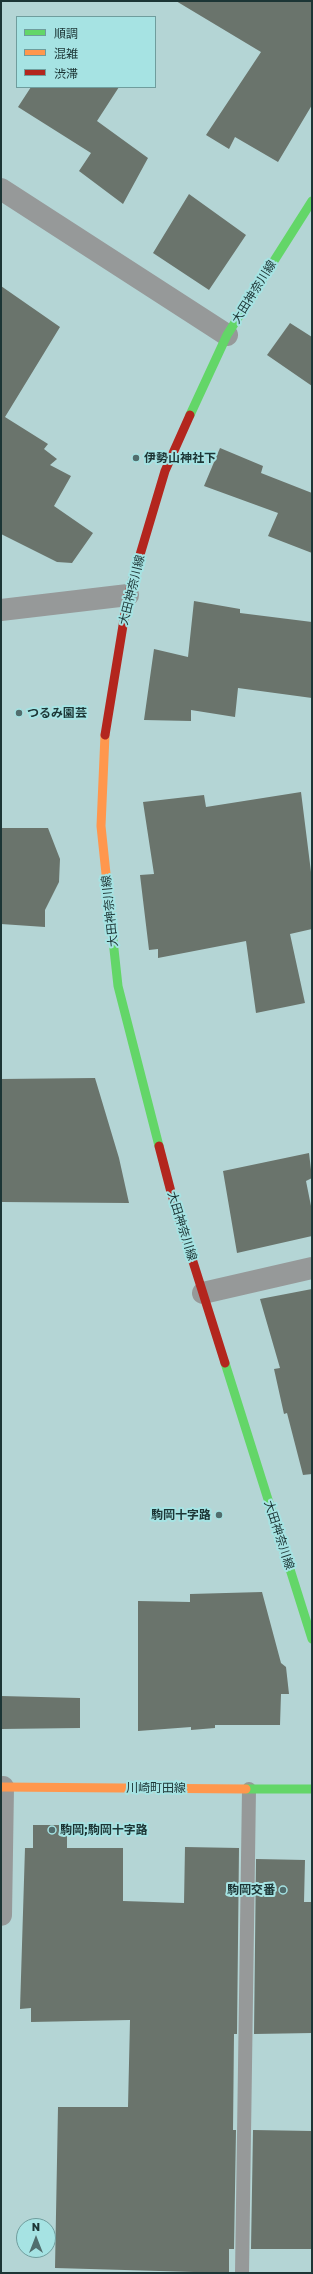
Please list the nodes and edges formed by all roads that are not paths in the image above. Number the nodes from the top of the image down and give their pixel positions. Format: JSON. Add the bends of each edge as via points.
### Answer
{"nodes":[{"id":1,"x":1,"y":189,"type":"edge"},
{"id":2,"x":312,"y":201,"type":"edge"},
{"id":3,"x":227,"y":335,"type":"junction"},
{"id":4,"x":128,"y":596,"type":"junction"},
{"id":5,"x":1,"y":610,"type":"edge"},
{"id":6,"x":312,"y":1268,"type":"edge"},
{"id":7,"x":203,"y":1293,"type":"junction"},
{"id":8,"x":312,"y":1639,"type":"edge"},
{"id":9,"x":2,"y":1787,"type":"edge"},
{"id":10,"x":250,"y":1789,"type":"junction"},
{"id":11,"x":312,"y":1789,"type":"edge"},
{"id":12,"x":1,"y":1915,"type":"edge"},
{"id":13,"x":242,"y":2273,"type":"edge"}],
"edges":[{"from":1,"to":3,"type":"street"},
{"from":2,"to":3,"type":"main road","name":"大田神奈川線"},
{"from":3,"to":4,"type":"main road","name":"大田神奈川線","via":[[165,471]]},
{"from":4,"to":5,"type":"street"},
{"from":4,"to":7,"type":"main road","name":"大田神奈川線","via":[[106,724],[102,826],[118,986],[171,1192]]},
{"from":6,"to":7,"type":"street"},
{"from":7,"to":8,"type":"main road","name":"大田神奈川線"},
{"from":9,"to":10,"type":"main road","name":"川崎町田線"},
{"from":9,"to":12,"type":"street"},
{"from":10,"to":11,"type":"main road","name":"川崎町田線"},
{"from":10,"to":13,"type":"lane"}]}
